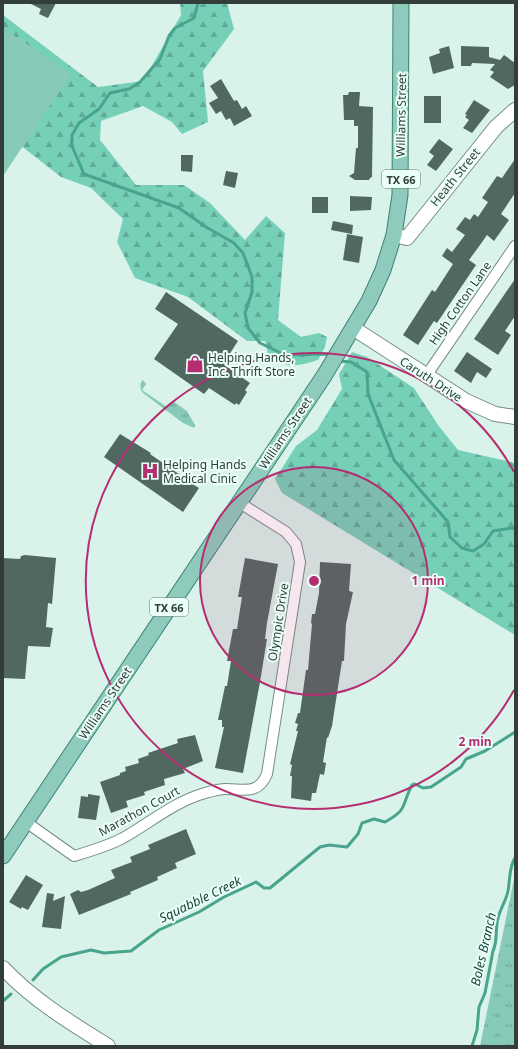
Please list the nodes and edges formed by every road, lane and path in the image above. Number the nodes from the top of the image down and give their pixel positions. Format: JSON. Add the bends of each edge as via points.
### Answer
{"nodes":[{"id":1,"x":402,"y":3,"type":"edge"},
{"id":2,"x":515,"y":110,"type":"edge"},
{"id":3,"x":394,"y":236,"type":"junction"},
{"id":4,"x":515,"y":246,"type":"edge"},
{"id":5,"x":353,"y":328,"type":"junction"},
{"id":6,"x":426,"y":376,"type":"junction"},
{"id":7,"x":515,"y":417,"type":"edge"},
{"id":8,"x":240,"y":503,"type":"junction"},
{"id":9,"x":267,"y":774,"type":"joint"},
{"id":10,"x":26,"y":822,"type":"junction"},
{"id":11,"x":3,"y":856,"type":"edge"},
{"id":12,"x":3,"y":968,"type":"edge"},
{"id":13,"x":108,"y":1046,"type":"edge"}],
"edges":[{"from":1,"to":3,"type":"main road","name":"Williams Street","number":"TX 66","via":[[400,195]]},
{"from":2,"to":3,"type":"street","name":"Heath Street","via":[[496,127],[407,238]]},
{"from":3,"to":5,"type":"main road","name":"Williams Street","number":"TX 66","via":[[369,301]]},
{"from":4,"to":6,"type":"street","name":"High Cotton Lane"},
{"from":5,"to":6,"type":"street","name":"Caruth Drive"},
{"from":5,"to":8,"type":"main road","name":"Williams Street","number":"TX 66"},
{"from":6,"to":7,"type":"street","name":"Caruth Drive","via":[[481,409]]},
{"from":8,"to":9,"type":"street","name":"Olympic Drive","via":[[286,532],[296,544],[300,562]]},
{"from":8,"to":10,"type":"main road","name":"Williams Street","number":"TX 66"},
{"from":9,"to":10,"type":"street","name":"Marathon Court","via":[[264,782],[257,788],[225,789],[189,798],[122,838],[74,856]]},
{"from":10,"to":11,"type":"main road","name":"Williams Street","number":"TX 66"},
{"from":12,"to":13,"type":"street","via":[[50,1009]]}]}
